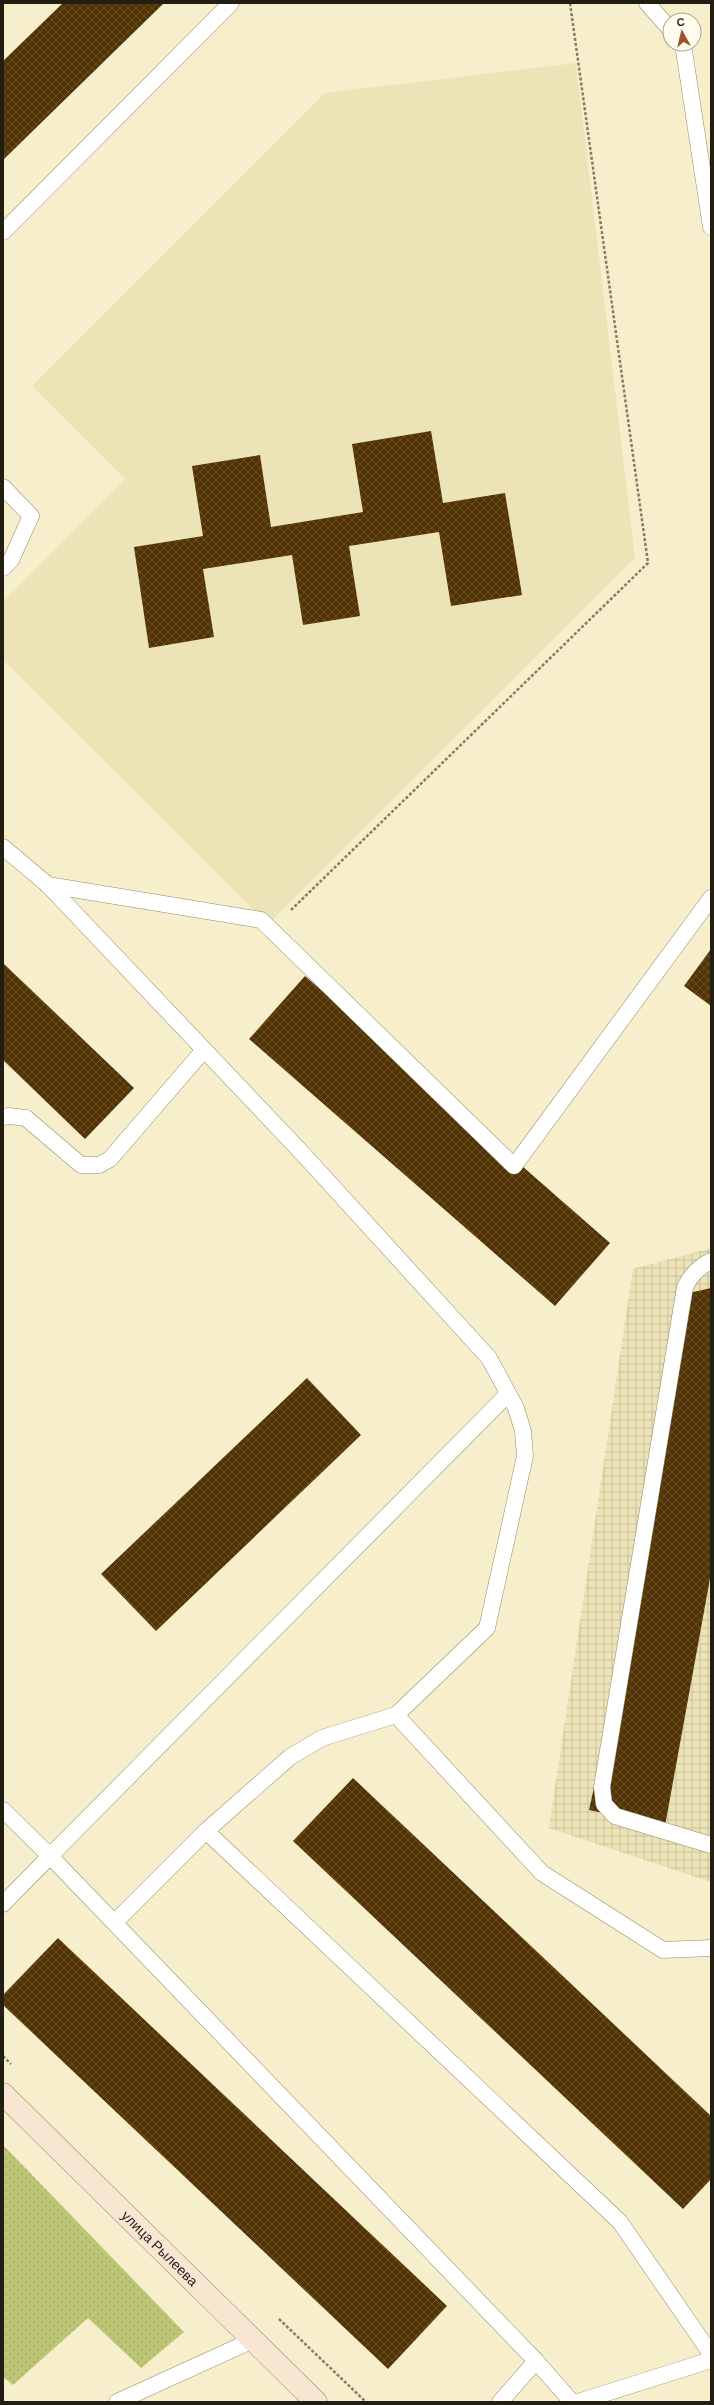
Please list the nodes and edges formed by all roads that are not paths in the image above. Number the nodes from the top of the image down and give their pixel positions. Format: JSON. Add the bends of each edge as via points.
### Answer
{"nodes":[{"id":1,"x":231,"y":3,"type":"edge"},
{"id":2,"x":647,"y":3,"type":"edge"},
{"id":3,"x":662,"y":20,"type":"edge"},
{"id":4,"x":684,"y":52,"type":"edge"},
{"id":5,"x":711,"y":227,"type":"edge"},
{"id":6,"x":3,"y":232,"type":"edge"},
{"id":7,"x":3,"y":487,"type":"edge"},
{"id":8,"x":3,"y":568,"type":"edge"},
{"id":9,"x":3,"y":847,"type":"edge"},
{"id":10,"x":48,"y":885,"type":"junction"},
{"id":11,"x":711,"y":898,"type":"edge"},
{"id":12,"x":203,"y":1051,"type":"junction"},
{"id":13,"x":3,"y":1117,"type":"edge"},
{"id":14,"x":711,"y":1261,"type":"edge"},
{"id":15,"x":508,"y":1394,"type":"junction"},
{"id":16,"x":396,"y":1715,"type":"junction"},
{"id":17,"x":3,"y":1810,"type":"edge"},
{"id":18,"x":206,"y":1831,"type":"junction"},
{"id":19,"x":711,"y":1845,"type":"edge"},
{"id":20,"x":50,"y":1856,"type":"junction"},
{"id":21,"x":3,"y":1904,"type":"edge"},
{"id":22,"x":115,"y":1922,"type":"junction"},
{"id":23,"x":711,"y":1948,"type":"edge"},
{"id":24,"x":3,"y":2094,"type":"edge"},
{"id":25,"x":253,"y":2340,"type":"junction"},
{"id":26,"x":711,"y":2354,"type":"edge"},
{"id":27,"x":711,"y":2360,"type":"edge"},
{"id":28,"x":536,"y":2361,"type":"junction"},
{"id":29,"x":116,"y":2402,"type":"edge"},
{"id":30,"x":316,"y":2402,"type":"edge"},
{"id":31,"x":500,"y":2402,"type":"edge"},
{"id":32,"x":572,"y":2402,"type":"edge"},
{"id":33,"x":578,"y":2402,"type":"edge"}],
"edges":[{"from":1,"to":6,"type":"lane"},
{"from":2,"to":3,"type":"lane"},
{"from":4,"to":5,"type":"lane"},
{"from":7,"to":8,"type":"lane","via":[[31,516],[11,560]]},
{"from":9,"to":10,"type":"lane"},
{"from":10,"to":11,"type":"lane","via":[[261,920],[514,1166]]},
{"from":10,"to":12,"type":"lane"},
{"from":12,"to":13,"type":"lane","via":[[110,1159],[99,1165],[80,1165],[26,1118]]},
{"from":12,"to":15,"type":"lane","via":[[303,1154],[489,1358]]},
{"from":14,"to":19,"type":"lane","via":[[691,1276],[685,1287],[602,1787],[604,1804],[615,1816]]},
{"from":15,"to":16,"type":"lane","via":[[516,1408],[523,1431],[525,1456],[487,1628]]},
{"from":15,"to":20,"type":"lane"},
{"from":16,"to":18,"type":"lane","via":[[322,1738],[290,1757]]},
{"from":16,"to":23,"type":"lane","via":[[542,1873],[663,1950]]},
{"from":17,"to":20,"type":"lane"},
{"from":18,"to":22,"type":"lane"},
{"from":18,"to":26,"type":"lane","via":[[620,2222]]},
{"from":20,"to":21,"type":"lane"},
{"from":20,"to":22,"type":"lane"},
{"from":22,"to":28,"type":"lane"},
{"from":24,"to":25,"type":"street","name":"улица Рылеева"},
{"from":25,"to":29,"type":"lane"},
{"from":25,"to":30,"type":"street","name":"улица Рылеева"},
{"from":27,"to":33,"type":"lane"},
{"from":28,"to":31,"type":"lane"},
{"from":28,"to":32,"type":"lane"}]}
